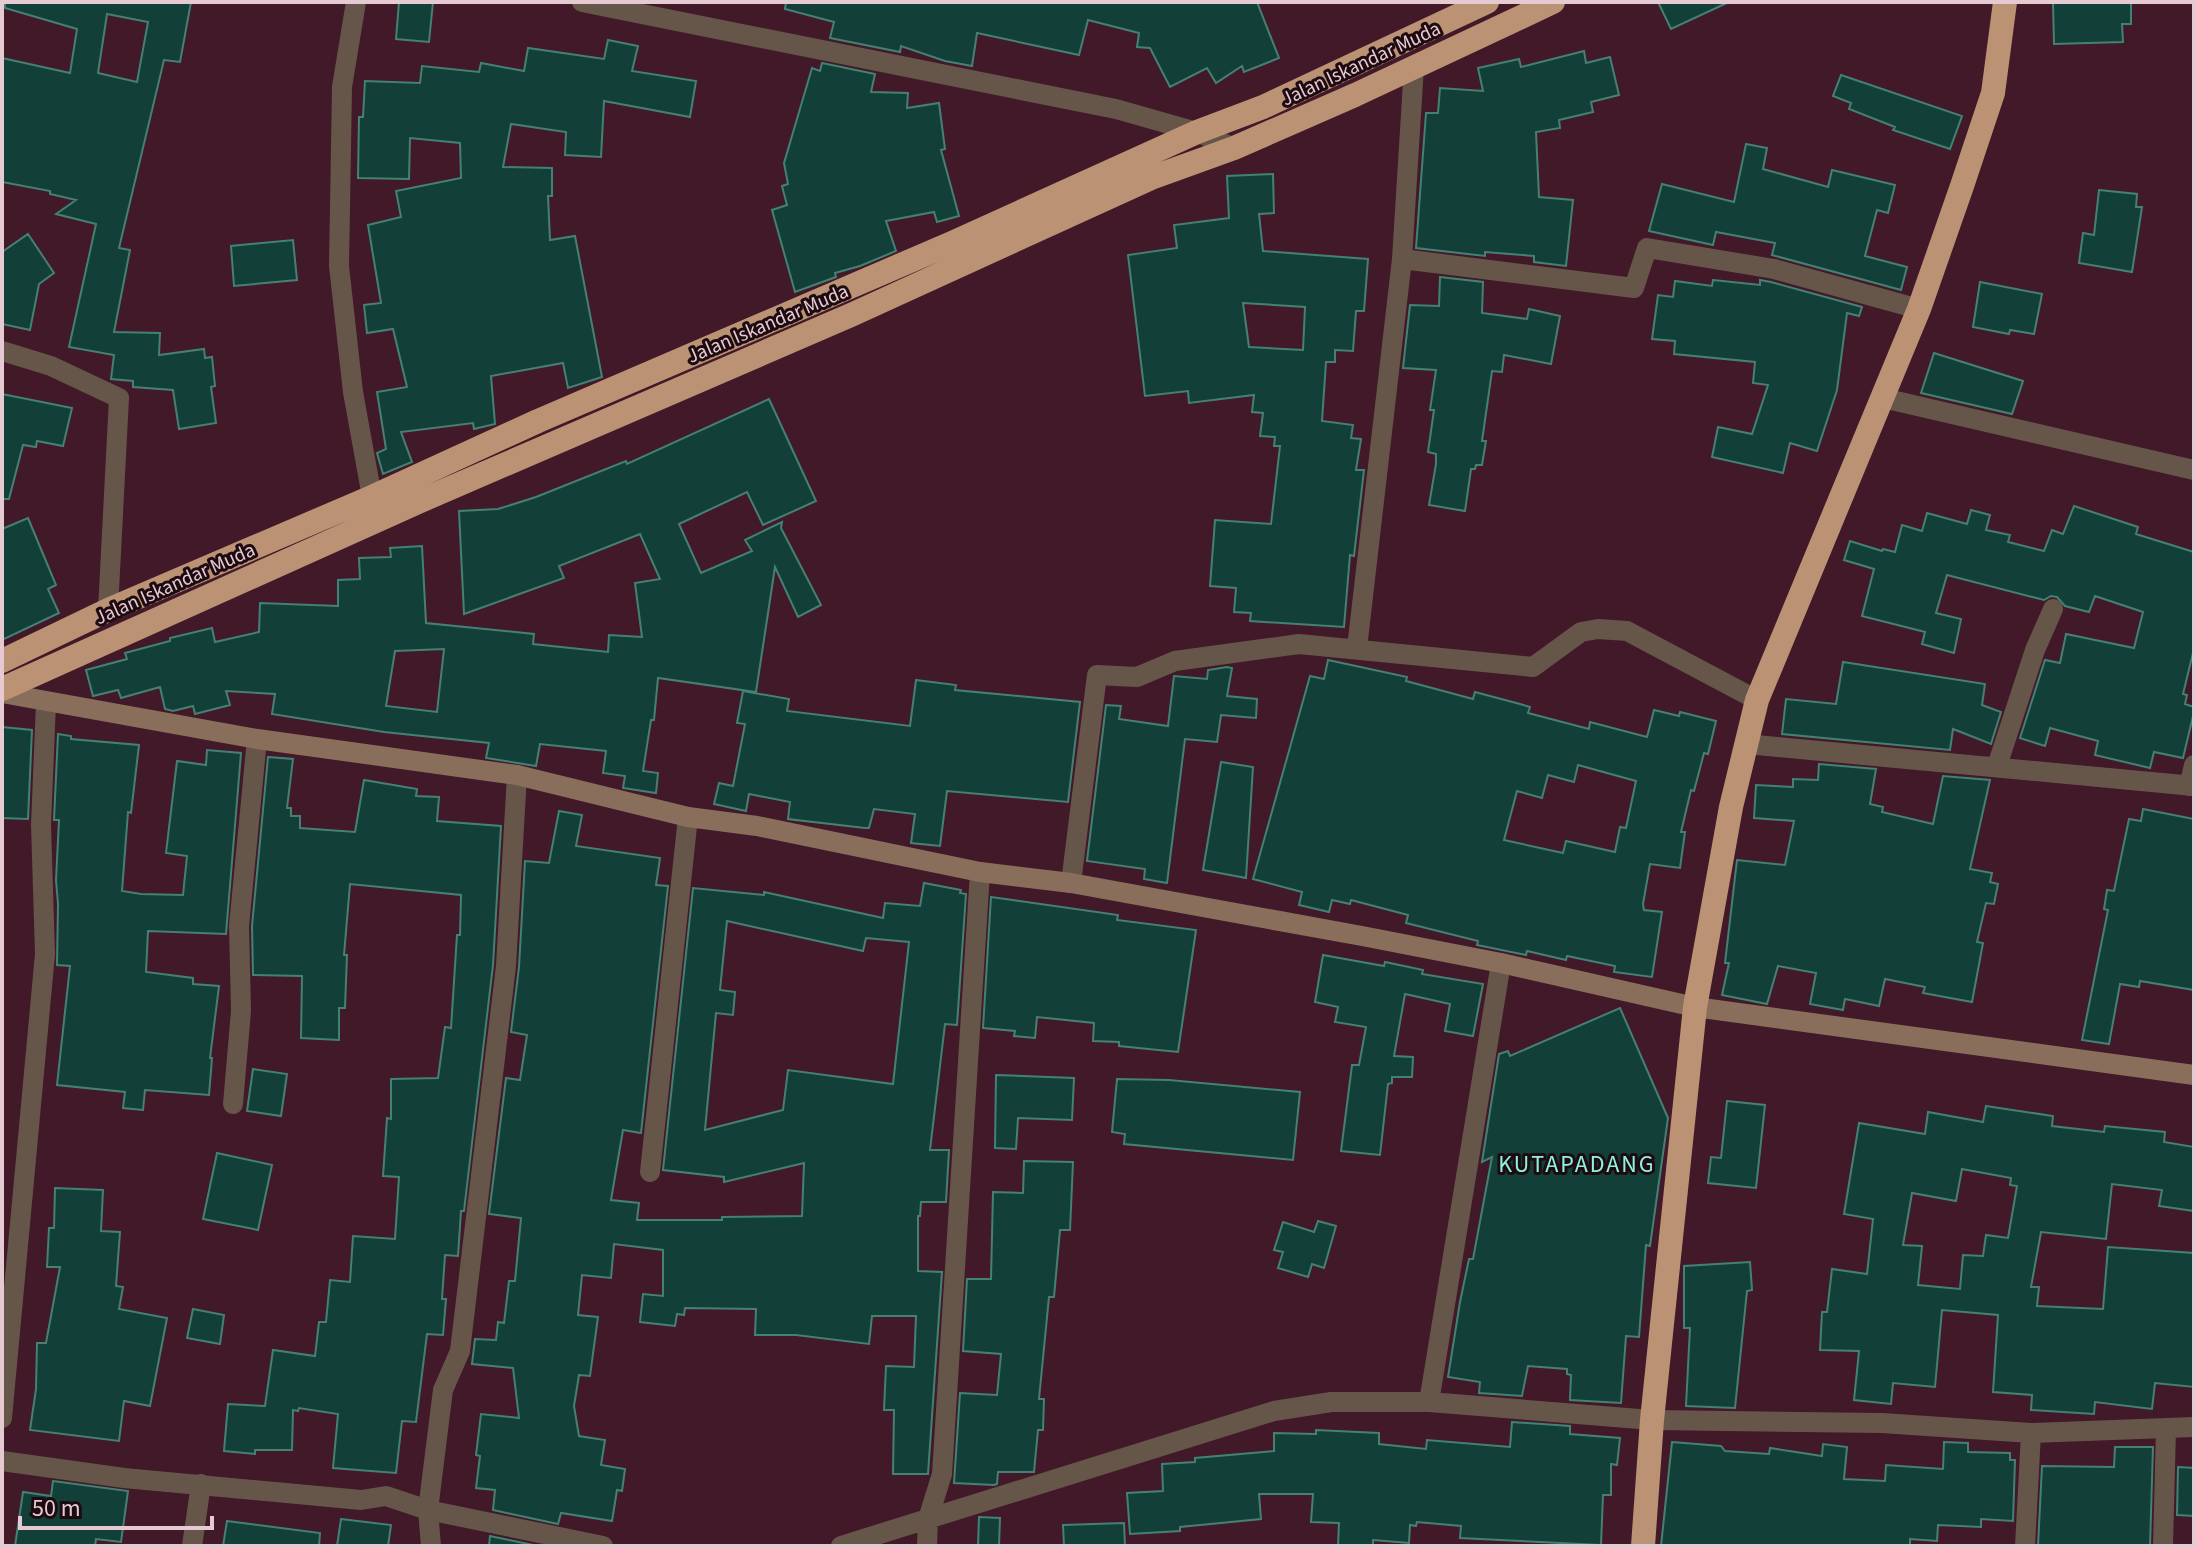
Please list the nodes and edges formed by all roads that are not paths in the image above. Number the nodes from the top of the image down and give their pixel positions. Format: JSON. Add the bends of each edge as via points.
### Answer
{"nodes":[{"id":1,"x":356,"y":2,"type":"edge"},
{"id":2,"x":582,"y":2,"type":"edge"},
{"id":3,"x":1487,"y":2,"type":"edge"},
{"id":4,"x":1553,"y":2,"type":"edge"},
{"id":5,"x":2005,"y":2,"type":"edge"},
{"id":6,"x":1414,"y":66,"type":"junction"},
{"id":7,"x":1197,"y":132,"type":"junction"},
{"id":8,"x":1234,"y":148,"type":"junction"},
{"id":9,"x":1402,"y":259,"type":"junction"},
{"id":10,"x":1919,"y":309,"type":"junction"},
{"id":11,"x":2,"y":351,"type":"edge"},
{"id":12,"x":1883,"y":398,"type":"junction"},
{"id":13,"x":2194,"y":470,"type":"edge"},
{"id":14,"x":372,"y":497,"type":"junction"},
{"id":15,"x":2053,"y":609,"type":"dead end"},
{"id":16,"x":108,"y":610,"type":"junction"},
{"id":17,"x":1357,"y":648,"type":"junction"},
{"id":18,"x":2,"y":661,"type":"edge"},
{"id":19,"x":2,"y":691,"type":"edge"},
{"id":20,"x":1757,"y":700,"type":"junction"},
{"id":21,"x":46,"y":703,"type":"junction"},
{"id":22,"x":257,"y":739,"type":"junction"},
{"id":23,"x":1746,"y":744,"type":"junction"},
{"id":24,"x":2194,"y":765,"type":"edge"},
{"id":25,"x":1997,"y":766,"type":"junction"},
{"id":26,"x":517,"y":775,"type":"junction"},
{"id":27,"x":2191,"y":786,"type":"edge"},
{"id":28,"x":688,"y":817,"type":"junction"},
{"id":29,"x":980,"y":872,"type":"junction"},
{"id":30,"x":1071,"y":883,"type":"junction"},
{"id":31,"x":1501,"y":963,"type":"junction"},
{"id":32,"x":1695,"y":1007,"type":"junction"},
{"id":33,"x":2194,"y":1075,"type":"edge"},
{"id":34,"x":233,"y":1104,"type":"dead end"},
{"id":35,"x":650,"y":1172,"type":"dead end"},
{"id":36,"x":1429,"y":1402,"type":"junction"},
{"id":37,"x":2,"y":1418,"type":"edge"},
{"id":38,"x":1652,"y":1420,"type":"junction"},
{"id":39,"x":2194,"y":1427,"type":"edge"},
{"id":40,"x":2166,"y":1429,"type":"junction"},
{"id":41,"x":2031,"y":1433,"type":"junction"},
{"id":42,"x":2,"y":1461,"type":"edge"},
{"id":43,"x":201,"y":1484,"type":"junction"},
{"id":44,"x":428,"y":1510,"type":"junction"},
{"id":45,"x":928,"y":1519,"type":"junction"},
{"id":46,"x":192,"y":1546,"type":"edge"},
{"id":47,"x":431,"y":1546,"type":"edge"},
{"id":48,"x":603,"y":1546,"type":"edge"},
{"id":49,"x":841,"y":1546,"type":"edge"},
{"id":50,"x":927,"y":1546,"type":"edge"},
{"id":51,"x":1643,"y":1546,"type":"edge"},
{"id":52,"x":2025,"y":1546,"type":"edge"},
{"id":53,"x":2163,"y":1546,"type":"edge"}],
"edges":[{"from":1,"to":14,"type":"street","via":[[342,87],[339,266]]},
{"from":2,"to":7,"type":"street","via":[[1116,109]]},
{"from":3,"to":7,"type":"highway","name":"Jalan Iskandar Muda","via":[[1263,107]]},
{"from":4,"to":6,"type":"highway","name":"Jalan Iskandar Muda"},
{"from":5,"to":10,"type":"highway","via":[[1993,93]]},
{"from":6,"to":8,"type":"highway","name":"Jalan Iskandar Muda"},
{"from":6,"to":9,"type":"street"},
{"from":7,"to":8,"type":"street"},
{"from":7,"to":14,"type":"highway","name":"Jalan Iskandar Muda"},
{"from":8,"to":19,"type":"highway","name":"Jalan Iskandar Muda","via":[[1151,178]]},
{"from":9,"to":10,"type":"street","via":[[1634,288],[1647,248],[1774,269]]},
{"from":9,"to":17,"type":"street"},
{"from":10,"to":12,"type":"highway"},
{"from":11,"to":16,"type":"street","via":[[51,366],[119,398]]},
{"from":12,"to":13,"type":"street"},
{"from":12,"to":20,"type":"highway"},
{"from":14,"to":16,"type":"highway","name":"Jalan Iskandar Muda"},
{"from":15,"to":25,"type":"street"},
{"from":16,"to":18,"type":"highway","name":"Jalan Iskandar Muda"},
{"from":17,"to":20,"type":"street","via":[[1533,667],[1581,632],[1627,631]]},
{"from":17,"to":30,"type":"street","via":[[1299,644],[1175,661],[1137,677],[1097,675]]},
{"from":19,"to":21,"type":"street"},
{"from":20,"to":23,"type":"highway"},
{"from":21,"to":22,"type":"street"},
{"from":21,"to":37,"type":"street","via":[[41,825],[45,954]]},
{"from":22,"to":26,"type":"street"},
{"from":22,"to":34,"type":"street","via":[[239,926],[241,1011]]},
{"from":23,"to":25,"type":"street"},
{"from":23,"to":32,"type":"highway"},
{"from":24,"to":27,"type":"street"},
{"from":25,"to":27,"type":"street"},
{"from":26,"to":28,"type":"street"},
{"from":26,"to":44,"type":"street","via":[[506,966],[464,1320],[460,1351],[443,1390]]},
{"from":28,"to":29,"type":"street"},
{"from":28,"to":35,"type":"street"},
{"from":29,"to":30,"type":"street"},
{"from":29,"to":45,"type":"street","via":[[942,1474]]},
{"from":30,"to":31,"type":"street"},
{"from":31,"to":32,"type":"street"},
{"from":31,"to":36,"type":"street"},
{"from":32,"to":33,"type":"street"},
{"from":32,"to":38,"type":"highway"},
{"from":36,"to":38,"type":"street"},
{"from":36,"to":45,"type":"street","via":[[1331,1402],[1274,1411]]},
{"from":38,"to":41,"type":"street","via":[[1882,1423]]},
{"from":38,"to":51,"type":"highway"},
{"from":39,"to":40,"type":"street"},
{"from":40,"to":41,"type":"street"},
{"from":40,"to":53,"type":"street"},
{"from":41,"to":52,"type":"street"},
{"from":42,"to":43,"type":"street"},
{"from":43,"to":44,"type":"street","via":[[361,1500],[386,1496]]},
{"from":43,"to":46,"type":"street"},
{"from":44,"to":47,"type":"street"},
{"from":44,"to":48,"type":"street"},
{"from":45,"to":49,"type":"street"},
{"from":45,"to":50,"type":"street"}]}
